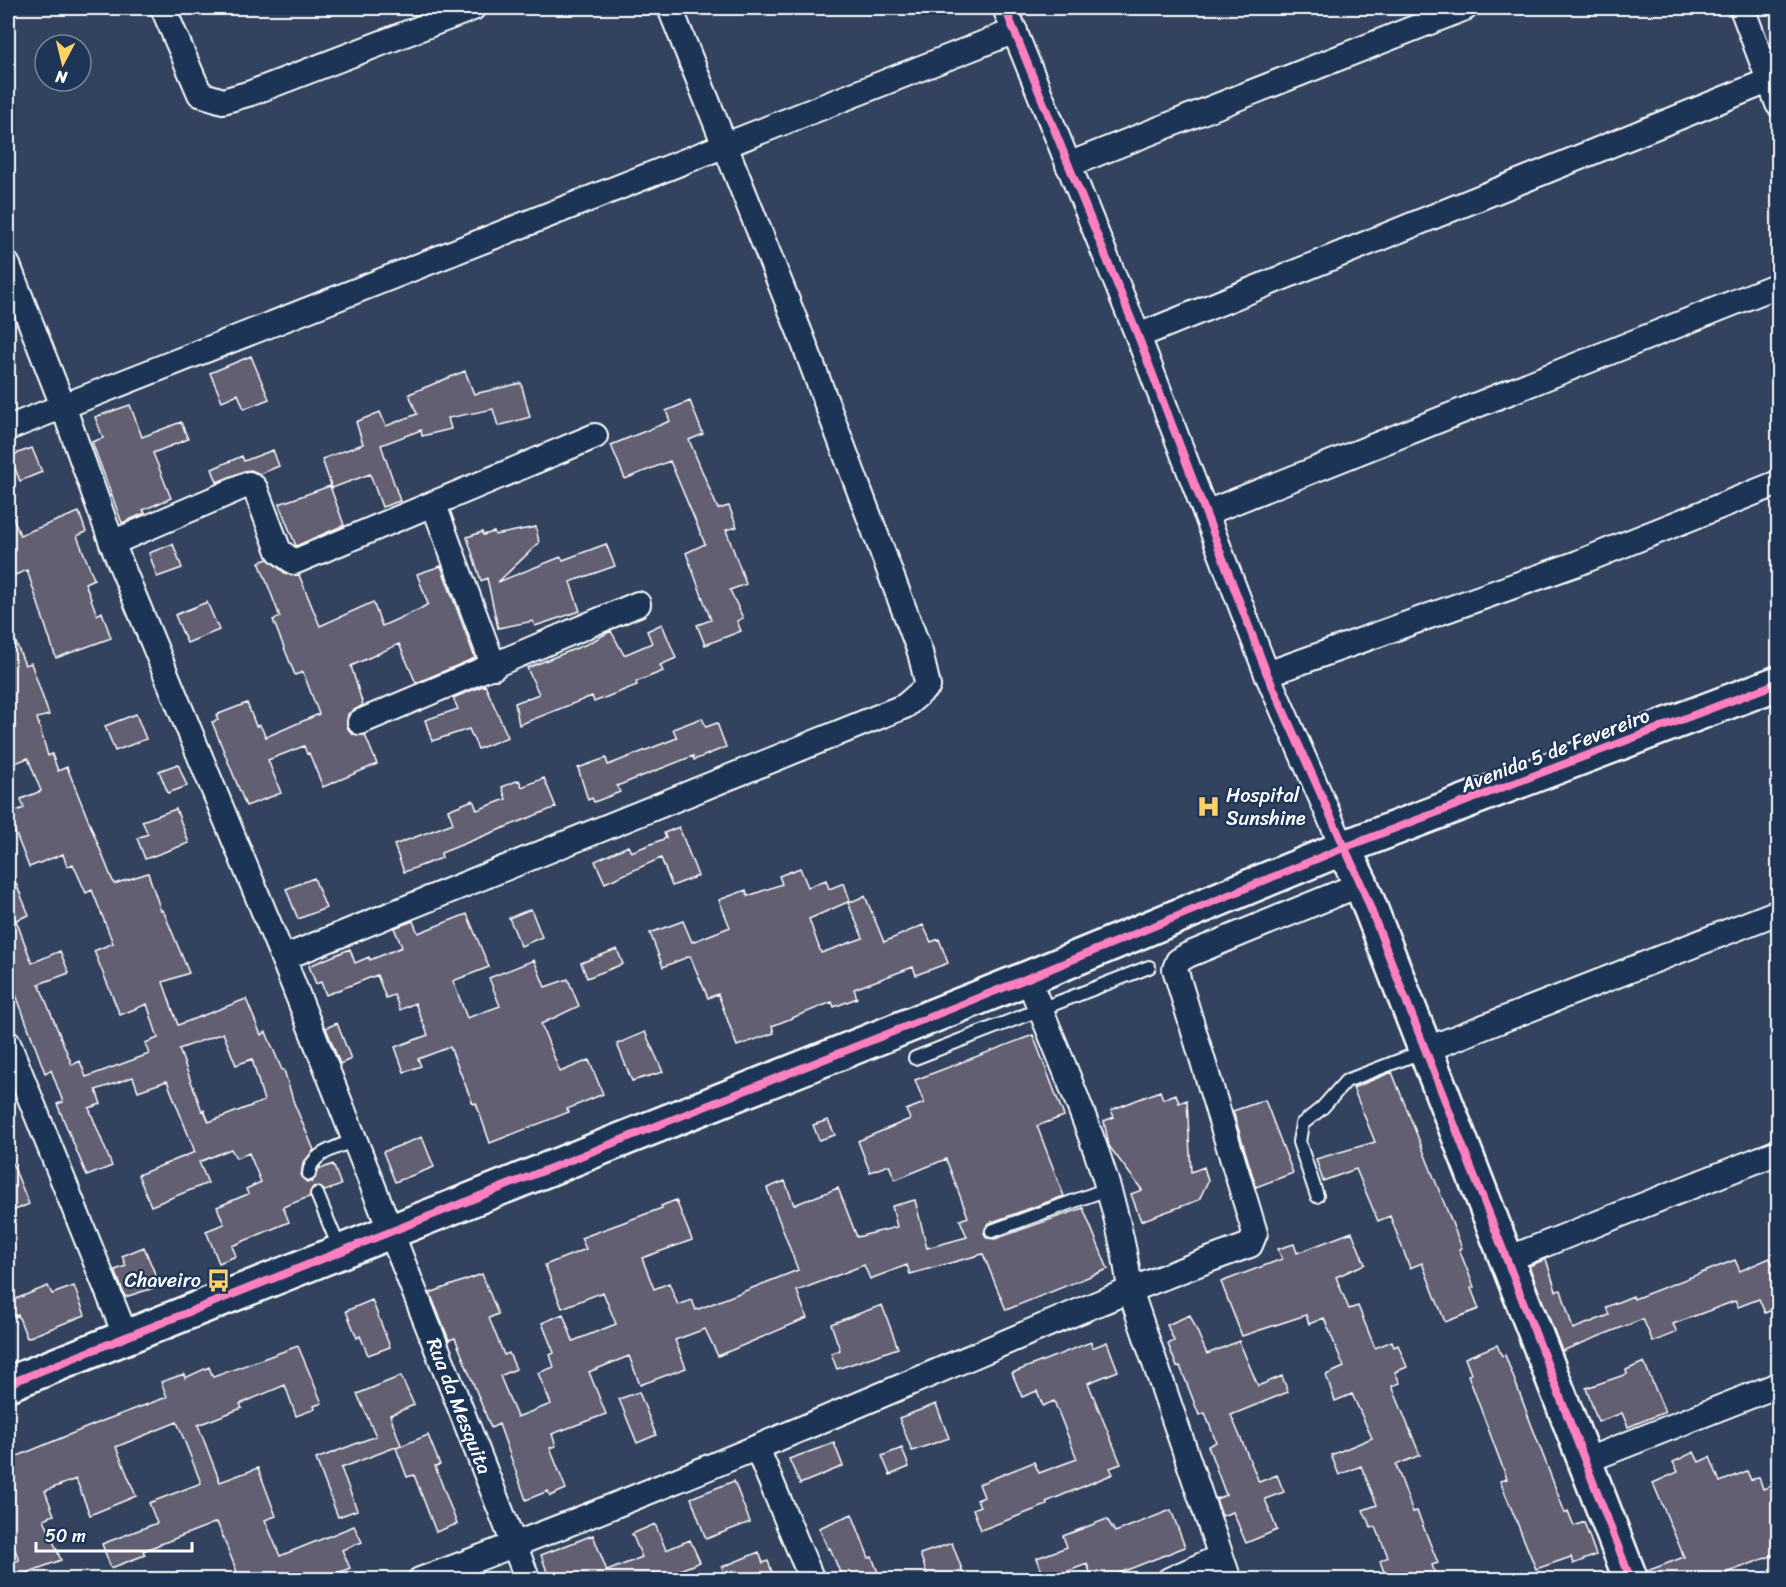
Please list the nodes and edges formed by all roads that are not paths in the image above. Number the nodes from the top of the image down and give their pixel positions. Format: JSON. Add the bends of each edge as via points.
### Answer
{"nodes":[{"id":1,"x":163,"y":8,"type":"edge"},
{"id":2,"x":473,"y":8,"type":"edge"},
{"id":3,"x":670,"y":8,"type":"edge"},
{"id":4,"x":1005,"y":8,"type":"edge"},
{"id":5,"x":1465,"y":8,"type":"edge"},
{"id":6,"x":1742,"y":8,"type":"edge"},
{"id":7,"x":1015,"y":31,"type":"junction"},
{"id":8,"x":1774,"y":79,"type":"edge"},
{"id":9,"x":1779,"y":104,"type":"edge"},
{"id":10,"x":723,"y":144,"type":"junction"},
{"id":11,"x":1068,"y":165,"type":"junction"},
{"id":12,"x":8,"y":265,"type":"edge"},
{"id":13,"x":1779,"y":285,"type":"edge"},
{"id":14,"x":1138,"y":336,"type":"junction"},
{"id":15,"x":63,"y":406,"type":"junction"},
{"id":16,"x":8,"y":428,"type":"edge"},
{"id":17,"x":595,"y":436,"type":"dead end"},
{"id":18,"x":1779,"y":483,"type":"edge"},
{"id":19,"x":434,"y":505,"type":"junction"},
{"id":20,"x":1206,"y":513,"type":"junction"},
{"id":21,"x":112,"y":543,"type":"junction"},
{"id":22,"x":638,"y":604,"type":"dead end"},
{"id":23,"x":494,"y":667,"type":"junction"},
{"id":24,"x":1267,"y":674,"type":"junction"},
{"id":25,"x":1779,"y":683,"type":"edge"},
{"id":26,"x":360,"y":722,"type":"dead end"},
{"id":27,"x":1343,"y":848,"type":"junction"},
{"id":28,"x":1361,"y":884,"type":"junction"},
{"id":29,"x":1779,"y":912,"type":"edge"},
{"id":30,"x":283,"y":958,"type":"junction"},
{"id":31,"x":1149,"y":967,"type":"dead end"},
{"id":32,"x":1034,"y":993,"type":"junction"},
{"id":33,"x":8,"y":1043,"type":"edge"},
{"id":34,"x":1425,"y":1050,"type":"junction"},
{"id":35,"x":915,"y":1058,"type":"dead end"},
{"id":36,"x":354,"y":1140,"type":"junction"},
{"id":37,"x":1779,"y":1152,"type":"edge"},
{"id":38,"x":309,"y":1174,"type":"dead end"},
{"id":39,"x":1110,"y":1188,"type":"junction"},
{"id":40,"x":317,"y":1194,"type":"dead end"},
{"id":41,"x":1317,"y":1196,"type":"dead end"},
{"id":42,"x":390,"y":1232,"type":"junction"},
{"id":43,"x":992,"y":1232,"type":"dead end"},
{"id":44,"x":340,"y":1251,"type":"junction"},
{"id":45,"x":1505,"y":1260,"type":"junction"},
{"id":46,"x":1130,"y":1290,"type":"junction"},
{"id":47,"x":126,"y":1337,"type":"junction"},
{"id":48,"x":8,"y":1384,"type":"edge"},
{"id":49,"x":1779,"y":1385,"type":"edge"},
{"id":50,"x":757,"y":1448,"type":"junction"},
{"id":51,"x":1585,"y":1461,"type":"junction"},
{"id":52,"x":514,"y":1545,"type":"junction"},
{"id":53,"x":1220,"y":1557,"type":"junction"},
{"id":54,"x":420,"y":1580,"type":"edge"},
{"id":55,"x":528,"y":1580,"type":"edge"},
{"id":56,"x":812,"y":1580,"type":"edge"},
{"id":57,"x":1169,"y":1580,"type":"edge"},
{"id":58,"x":1229,"y":1580,"type":"edge"},
{"id":59,"x":1631,"y":1580,"type":"edge"}],
"edges":[{"from":1,"to":2,"type":"street","via":[[200,94],[223,101]]},
{"from":3,"to":10,"type":"street"},
{"from":4,"to":7,"type":"street"},
{"from":5,"to":11,"type":"street"},
{"from":6,"to":8,"type":"street"},
{"from":7,"to":10,"type":"street"},
{"from":7,"to":11,"type":"street"},
{"from":8,"to":9,"type":"street"},
{"from":8,"to":14,"type":"street"},
{"from":10,"to":15,"type":"street"},
{"from":10,"to":30,"type":"street","via":[[802,338],[920,652],[928,686],[905,706]]},
{"from":11,"to":14,"type":"street"},
{"from":12,"to":15,"type":"street","name":"Rua da Mesquita"},
{"from":13,"to":20,"type":"street"},
{"from":14,"to":20,"type":"street"},
{"from":15,"to":16,"type":"street"},
{"from":15,"to":21,"type":"street","name":"Rua da Mesquita"},
{"from":17,"to":19,"type":"street"},
{"from":18,"to":24,"type":"street","via":[[1578,563]]},
{"from":19,"to":21,"type":"street","via":[[294,562],[279,551],[255,488],[249,484]]},
{"from":19,"to":23,"type":"street"},
{"from":20,"to":24,"type":"street"},
{"from":21,"to":30,"type":"street","name":"Rua da Mesquita"},
{"from":22,"to":23,"type":"street"},
{"from":23,"to":26,"type":"street"},
{"from":24,"to":27,"type":"street"},
{"from":25,"to":27,"type":"street","name":"Avenida 5 de Fevereiro"},
{"from":27,"to":28,"type":"street"},
{"from":27,"to":32,"type":"street","name":"Avenida 5 de Fevereiro"},
{"from":28,"to":34,"type":"street"},
{"from":28,"to":46,"type":"street","via":[[1178,961],[1176,969],[1254,1240],[1250,1245]]},
{"from":29,"to":34,"type":"street"},
{"from":30,"to":36,"type":"street","name":"Rua da Mesquita"},
{"from":31,"to":32,"type":"lane"},
{"from":32,"to":35,"type":"lane"},
{"from":32,"to":39,"type":"street"},
{"from":32,"to":42,"type":"street","name":"Avenida 5 de Fevereiro"},
{"from":33,"to":47,"type":"street"},
{"from":34,"to":41,"type":"lane","via":[[1346,1081],[1302,1124],[1299,1142]]},
{"from":34,"to":45,"type":"street"},
{"from":36,"to":38,"type":"lane","via":[[314,1158]]},
{"from":36,"to":42,"type":"street","name":"Rua da Mesquita"},
{"from":37,"to":45,"type":"street"},
{"from":39,"to":43,"type":"lane"},
{"from":39,"to":46,"type":"street","via":[[1126,1252]]},
{"from":40,"to":44,"type":"lane"},
{"from":42,"to":44,"type":"street","name":"Avenida 5 de Fevereiro"},
{"from":42,"to":52,"type":"street","name":"Rua da Mesquita"},
{"from":44,"to":47,"type":"street","name":"Avenida 5 de Fevereiro"},
{"from":45,"to":51,"type":"street"},
{"from":46,"to":50,"type":"street"},
{"from":46,"to":53,"type":"street"},
{"from":47,"to":48,"type":"street"},
{"from":49,"to":51,"type":"street"},
{"from":50,"to":52,"type":"street"},
{"from":50,"to":56,"type":"street"},
{"from":51,"to":59,"type":"street"},
{"from":52,"to":54,"type":"street"},
{"from":52,"to":55,"type":"street","name":"Rua da Mesquita"},
{"from":53,"to":57,"type":"street"},
{"from":53,"to":58,"type":"street"}]}
